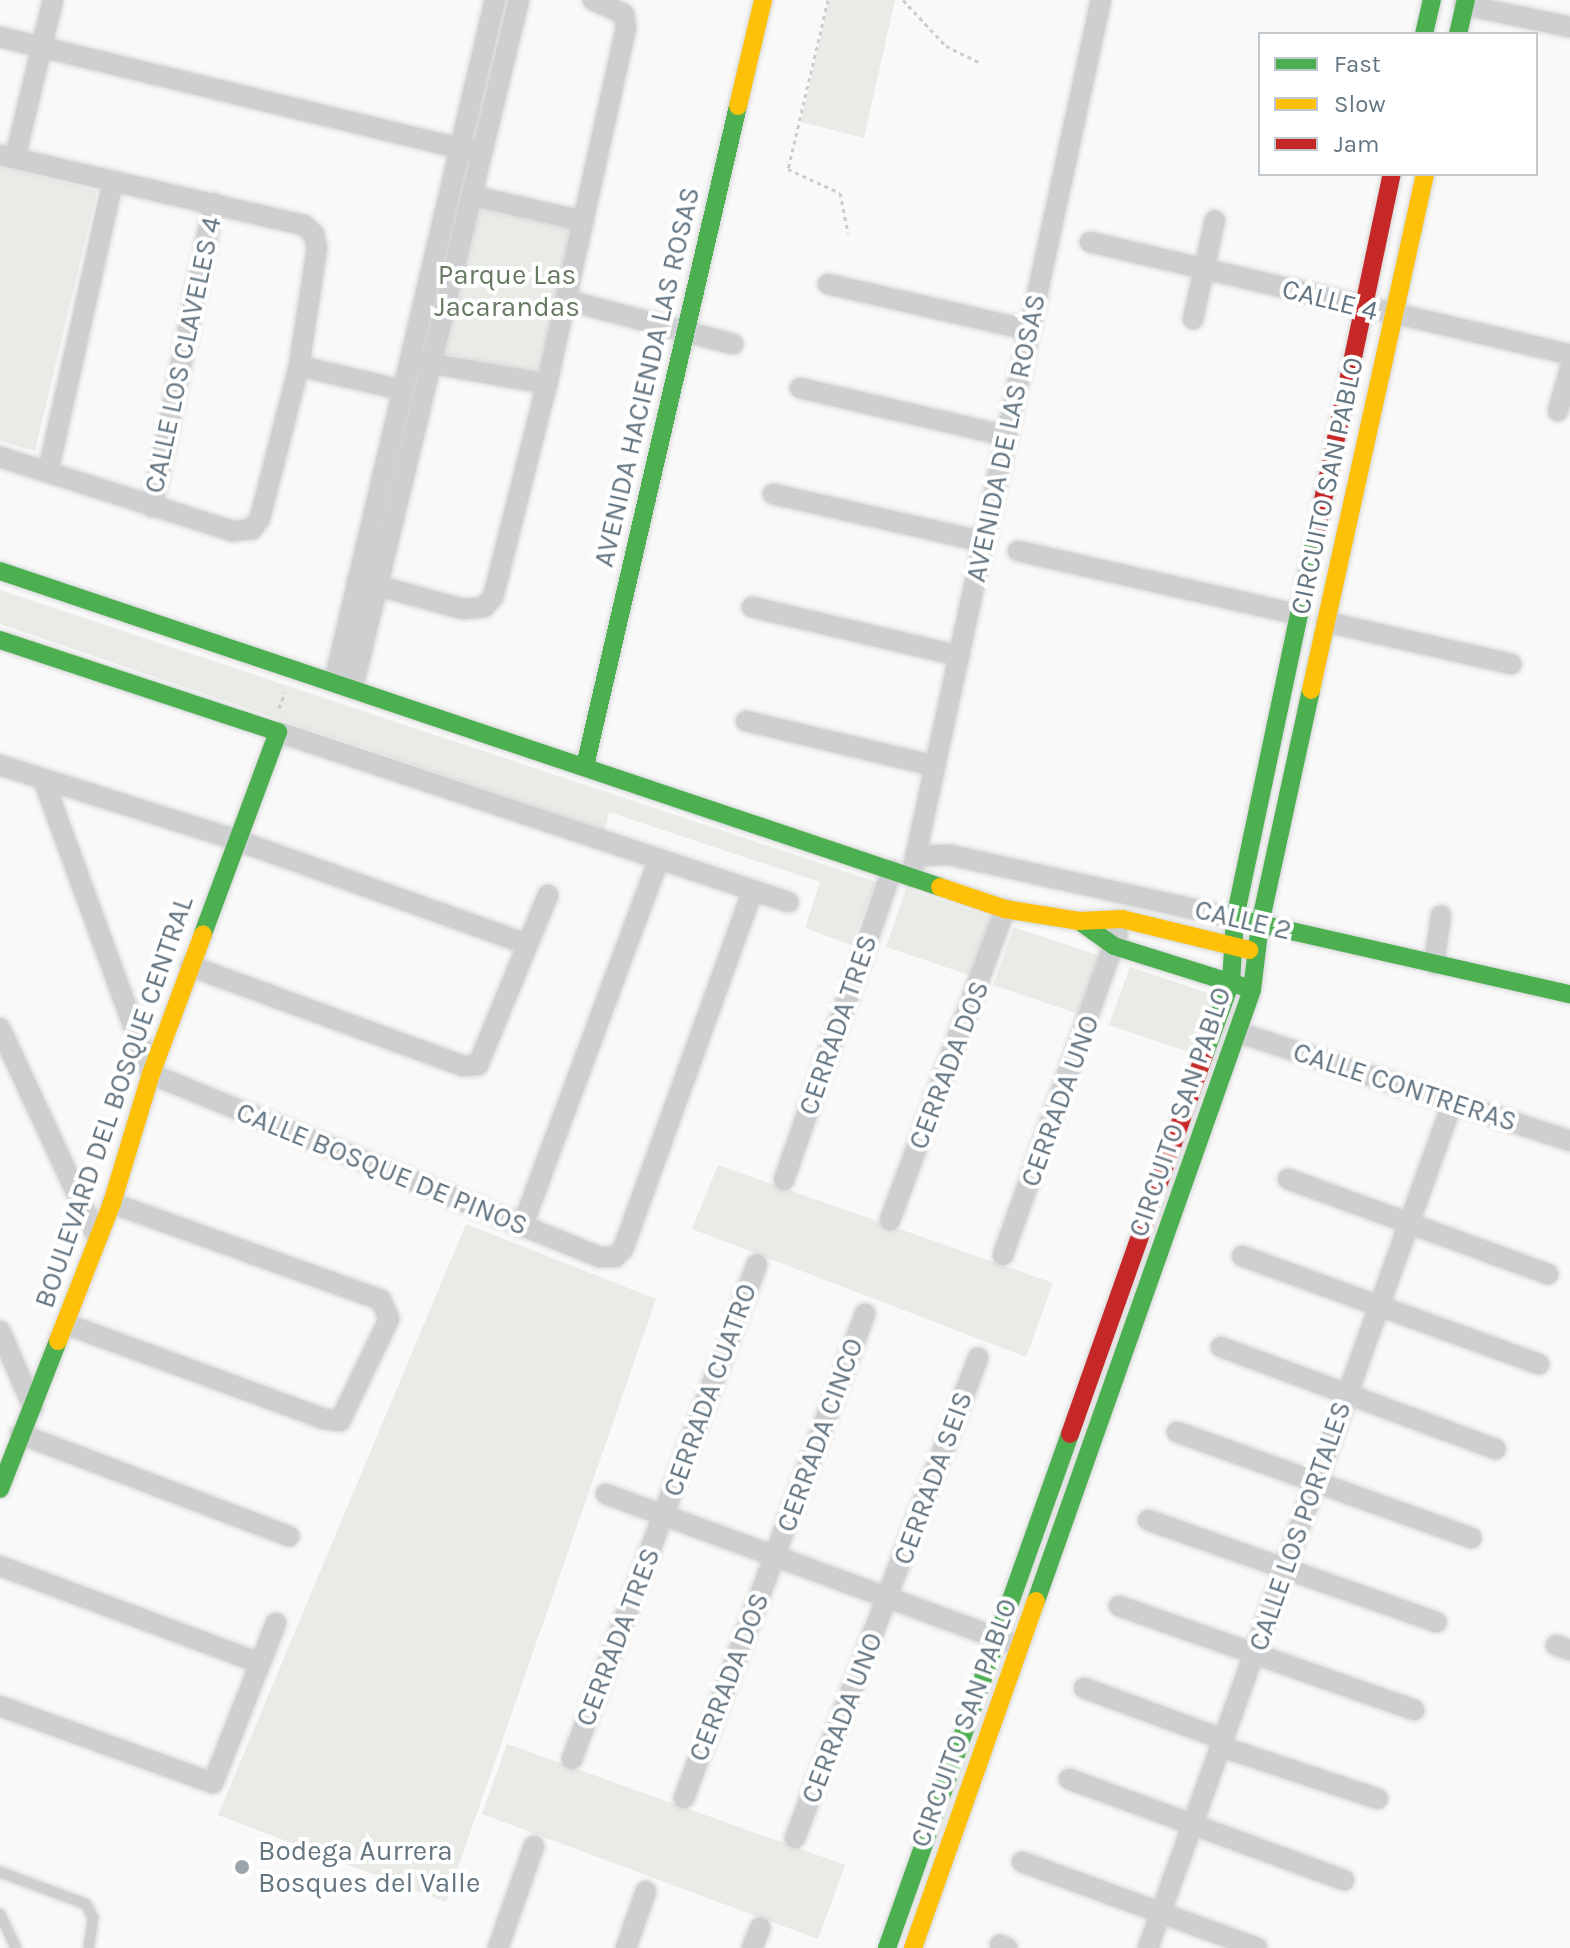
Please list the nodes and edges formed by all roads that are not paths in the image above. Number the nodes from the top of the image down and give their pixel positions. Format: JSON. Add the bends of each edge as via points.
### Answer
{"nodes":[{"id":1,"x":53,"y":0,"type":"edge"},
{"id":2,"x":495,"y":0,"type":"edge"},
{"id":3,"x":519,"y":0,"type":"edge"},
{"id":4,"x":593,"y":0,"type":"edge"},
{"id":5,"x":763,"y":0,"type":"edge"},
{"id":6,"x":1101,"y":0,"type":"edge"},
{"id":7,"x":1432,"y":0,"type":"edge"},
{"id":8,"x":1465,"y":3,"type":"edge"},
{"id":9,"x":1570,"y":27,"type":"edge"},
{"id":10,"x":1424,"y":32,"type":"edge"},
{"id":11,"x":1458,"y":32,"type":"edge"},
{"id":12,"x":0,"y":37,"type":"edge"},
{"id":13,"x":41,"y":47,"type":"junction"},
{"id":14,"x":463,"y":149,"type":"junction"},
{"id":15,"x":484,"y":154,"type":"junction"},
{"id":16,"x":7,"y":157,"type":"edge"},
{"id":17,"x":1392,"y":176,"type":"edge"},
{"id":18,"x":1425,"y":176,"type":"edge"},
{"id":19,"x":113,"y":181,"type":"junction"},
{"id":20,"x":473,"y":196,"type":"junction"},
{"id":21,"x":214,"y":203,"type":"junction"},
{"id":22,"x":1215,"y":220,"type":"dead end"},
{"id":23,"x":583,"y":221,"type":"junction"},
{"id":24,"x":1090,"y":242,"type":"dead end"},
{"id":25,"x":1205,"y":268,"type":"junction"},
{"id":26,"x":828,"y":284,"type":"dead end"},
{"id":27,"x":566,"y":300,"type":"junction"},
{"id":28,"x":1362,"y":309,"type":"junction"},
{"id":29,"x":1393,"y":316,"type":"junction"},
{"id":30,"x":1193,"y":319,"type":"dead end"},
{"id":31,"x":1029,"y":330,"type":"junction"},
{"id":32,"x":686,"y":331,"type":"junction"},
{"id":33,"x":733,"y":344,"type":"dead end"},
{"id":34,"x":1570,"y":355,"type":"edge"},
{"id":35,"x":419,"y":362,"type":"junction"},
{"id":36,"x":299,"y":366,"type":"junction"},
{"id":37,"x":1570,"y":369,"type":"edge"},
{"id":38,"x":547,"y":384,"type":"junction"},
{"id":39,"x":800,"y":388,"type":"dead end"},
{"id":40,"x":402,"y":390,"type":"junction"},
{"id":41,"x":1558,"y":411,"type":"dead end"},
{"id":42,"x":1007,"y":436,"type":"junction"},
{"id":43,"x":0,"y":457,"type":"edge"},
{"id":44,"x":48,"y":472,"type":"junction"},
{"id":45,"x":773,"y":494,"type":"dead end"},
{"id":46,"x":152,"y":507,"type":"junction"},
{"id":47,"x":984,"y":542,"type":"junction"},
{"id":48,"x":1018,"y":551,"type":"dead end"},
{"id":49,"x":0,"y":571,"type":"edge"},
{"id":50,"x":367,"y":582,"type":"junction"},
{"id":51,"x":752,"y":607,"type":"dead end"},
{"id":52,"x":1296,"y":614,"type":"junction"},
{"id":53,"x":1326,"y":622,"type":"junction"},
{"id":54,"x":0,"y":640,"type":"edge"},
{"id":55,"x":959,"y":656,"type":"junction"},
{"id":56,"x":1511,"y":664,"type":"dead end"},
{"id":57,"x":343,"y":684,"type":"junction"},
{"id":58,"x":746,"y":721,"type":"dead end"},
{"id":59,"x":274,"y":731,"type":"junction"},
{"id":60,"x":0,"y":765,"type":"edge"},
{"id":61,"x":585,"y":766,"type":"junction"},
{"id":62,"x":935,"y":766,"type":"junction"},
{"id":63,"x":43,"y":779,"type":"junction"},
{"id":64,"x":236,"y":840,"type":"junction"},
{"id":65,"x":915,"y":856,"type":"junction"},
{"id":66,"x":659,"y":859,"type":"junction"},
{"id":67,"x":901,"y":873,"type":"junction"},
{"id":68,"x":753,"y":890,"type":"junction"},
{"id":69,"x":548,"y":895,"type":"dead end"},
{"id":70,"x":788,"y":902,"type":"dead end"},
{"id":71,"x":1005,"y":909,"type":"junction"},
{"id":72,"x":1441,"y":915,"type":"dead end"},
{"id":73,"x":1235,"y":918,"type":"junction"},
{"id":74,"x":1122,"y":919,"type":"junction"},
{"id":75,"x":1079,"y":921,"type":"junction"},
{"id":76,"x":1260,"y":924,"type":"junction"},
{"id":77,"x":527,"y":944,"type":"junction"},
{"id":78,"x":1114,"y":946,"type":"junction"},
{"id":79,"x":1232,"y":946,"type":"junction"},
{"id":80,"x":1257,"y":952,"type":"junction"},
{"id":81,"x":1434,"y":964,"type":"junction"},
{"id":82,"x":190,"y":966,"type":"junction"},
{"id":83,"x":1231,"y":982,"type":"junction"},
{"id":84,"x":1252,"y":990,"type":"junction"},
{"id":85,"x":1570,"y":994,"type":"edge"},
{"id":86,"x":0,"y":1028,"type":"edge"},
{"id":87,"x":1240,"y":1033,"type":"junction"},
{"id":88,"x":151,"y":1074,"type":"junction"},
{"id":89,"x":1452,"y":1104,"type":"junction"},
{"id":90,"x":1570,"y":1141,"type":"edge"},
{"id":91,"x":1288,"y":1179,"type":"dead end"},
{"id":92,"x":784,"y":1180,"type":"dead end"},
{"id":93,"x":112,"y":1203,"type":"junction"},
{"id":94,"x":890,"y":1220,"type":"dead end"},
{"id":95,"x":1410,"y":1224,"type":"junction"},
{"id":96,"x":522,"y":1227,"type":"junction"},
{"id":97,"x":97,"y":1237,"type":"junction"},
{"id":98,"x":1003,"y":1255,"type":"dead end"},
{"id":99,"x":1242,"y":1256,"type":"dead end"},
{"id":100,"x":757,"y":1264,"type":"dead end"},
{"id":101,"x":1548,"y":1274,"type":"dead end"},
{"id":102,"x":1376,"y":1309,"type":"junction"},
{"id":103,"x":865,"y":1314,"type":"dead end"},
{"id":104,"x":66,"y":1324,"type":"junction"},
{"id":105,"x":0,"y":1331,"type":"edge"},
{"id":106,"x":1221,"y":1347,"type":"dead end"},
{"id":107,"x":978,"y":1358,"type":"dead end"},
{"id":108,"x":1539,"y":1364,"type":"dead end"},
{"id":109,"x":1345,"y":1396,"type":"junction"},
{"id":110,"x":33,"y":1407,"type":"junction"},
{"id":111,"x":1177,"y":1432,"type":"dead end"},
{"id":112,"x":20,"y":1434,"type":"junction"},
{"id":113,"x":1496,"y":1449,"type":"dead end"},
{"id":114,"x":1315,"y":1481,"type":"junction"},
{"id":115,"x":0,"y":1489,"type":"edge"},
{"id":116,"x":606,"y":1494,"type":"dead end"},
{"id":117,"x":664,"y":1515,"type":"junction"},
{"id":118,"x":1148,"y":1520,"type":"dead end"},
{"id":119,"x":289,"y":1536,"type":"dead end"},
{"id":120,"x":1471,"y":1538,"type":"dead end"},
{"id":121,"x":775,"y":1556,"type":"junction"},
{"id":122,"x":0,"y":1566,"type":"edge"},
{"id":123,"x":1284,"y":1570,"type":"junction"},
{"id":124,"x":888,"y":1598,"type":"junction"},
{"id":125,"x":1119,"y":1606,"type":"dead end"},
{"id":126,"x":1436,"y":1622,"type":"dead end"},
{"id":127,"x":276,"y":1623,"type":"dead end"},
{"id":128,"x":998,"y":1639,"type":"junction"},
{"id":129,"x":1021,"y":1647,"type":"junction"},
{"id":130,"x":1256,"y":1656,"type":"junction"},
{"id":131,"x":260,"y":1663,"type":"junction"},
{"id":132,"x":1084,"y":1688,"type":"dead end"},
{"id":133,"x":0,"y":1706,"type":"edge"},
{"id":134,"x":1414,"y":1710,"type":"dead end"},
{"id":135,"x":1223,"y":1743,"type":"junction"},
{"id":136,"x":572,"y":1759,"type":"dead end"},
{"id":137,"x":950,"y":1773,"type":"junction"},
{"id":138,"x":1069,"y":1779,"type":"dead end"},
{"id":139,"x":972,"y":1783,"type":"junction"},
{"id":140,"x":684,"y":1798,"type":"dead end"},
{"id":141,"x":1378,"y":1799,"type":"dead end"},
{"id":142,"x":1193,"y":1825,"type":"junction"},
{"id":143,"x":795,"y":1838,"type":"dead end"},
{"id":144,"x":534,"y":1846,"type":"dead end"},
{"id":145,"x":1022,"y":1862,"type":"dead end"},
{"id":146,"x":0,"y":1872,"type":"edge"},
{"id":147,"x":1344,"y":1880,"type":"dead end"},
{"id":148,"x":646,"y":1891,"type":"dead end"},
{"id":149,"x":1161,"y":1913,"type":"junction"},
{"id":150,"x":0,"y":1914,"type":"edge"},
{"id":151,"x":760,"y":1928,"type":"dead end"},
{"id":152,"x":16,"y":1948,"type":"edge"},
{"id":153,"x":89,"y":1948,"type":"edge"},
{"id":154,"x":498,"y":1948,"type":"edge"},
{"id":155,"x":626,"y":1948,"type":"edge"},
{"id":156,"x":752,"y":1948,"type":"edge"},
{"id":157,"x":887,"y":1948,"type":"edge"},
{"id":158,"x":913,"y":1948,"type":"edge"},
{"id":159,"x":1148,"y":1948,"type":"edge"},
{"id":160,"x":1257,"y":1948,"type":"edge"}],
"edges":[{"from":1,"to":13,"type":"street"},
{"from":2,"to":14,"type":"street"},
{"from":3,"to":15,"type":"street"},
{"from":4,"to":23,"type":"street","via":[[624,14],[626,28]]},
{"from":5,"to":32,"type":"street","name":"AVENIDA HACIENDA LAS ROSAS"},
{"from":6,"to":31,"type":"street","name":"AVENIDA DE LAS ROSAS"},
{"from":7,"to":10,"type":"street"},
{"from":8,"to":9,"type":"street"},
{"from":8,"to":11,"type":"street"},
{"from":12,"to":13,"type":"street"},
{"from":13,"to":14,"type":"street"},
{"from":13,"to":16,"type":"street"},
{"from":14,"to":15,"type":"street"},
{"from":14,"to":35,"type":"street"},
{"from":15,"to":20,"type":"street"},
{"from":16,"to":19,"type":"street"},
{"from":17,"to":28,"type":"street","name":"CIRCUITO SAN PABLO"},
{"from":18,"to":29,"type":"street","name":"CIRCUITO SAN PABLO"},
{"from":19,"to":21,"type":"street"},
{"from":19,"to":44,"type":"street"},
{"from":20,"to":23,"type":"street"},
{"from":20,"to":35,"type":"street"},
{"from":21,"to":36,"type":"street","via":[[304,225],[314,234],[317,248]]},
{"from":21,"to":46,"type":"street","name":"CALLE LOS CLAVELES 4"},
{"from":22,"to":25,"type":"street"},
{"from":23,"to":27,"type":"street"},
{"from":24,"to":25,"type":"street","name":"CALLE 4"},
{"from":25,"to":28,"type":"street","name":"CALLE 4"},
{"from":25,"to":30,"type":"street"},
{"from":26,"to":31,"type":"street"},
{"from":27,"to":32,"type":"street"},
{"from":27,"to":38,"type":"street"},
{"from":28,"to":29,"type":"street","name":"CALLE 4"},
{"from":28,"to":52,"type":"street","name":"CIRCUITO SAN PABLO"},
{"from":29,"to":34,"type":"street","name":"CALLE 4"},
{"from":29,"to":53,"type":"street","name":"CIRCUITO SAN PABLO"},
{"from":31,"to":42,"type":"street","name":"AVENIDA DE LAS ROSAS"},
{"from":32,"to":33,"type":"street"},
{"from":32,"to":61,"type":"street","name":"AVENIDA HACIENDA LAS ROSAS"},
{"from":35,"to":38,"type":"street"},
{"from":35,"to":40,"type":"street"},
{"from":35,"to":50,"type":"street"},
{"from":36,"to":40,"type":"street"},
{"from":36,"to":46,"type":"street","via":[[260,518],[252,529],[232,531]]},
{"from":37,"to":41,"type":"street"},
{"from":38,"to":50,"type":"street","via":[[493,597],[484,607],[463,609]]},
{"from":39,"to":42,"type":"street"},
{"from":40,"to":50,"type":"street"},
{"from":42,"to":47,"type":"street","name":"AVENIDA DE LAS ROSAS"},
{"from":43,"to":44,"type":"street"},
{"from":44,"to":46,"type":"street"},
{"from":45,"to":47,"type":"street"},
{"from":47,"to":55,"type":"street","name":"AVENIDA DE LAS ROSAS"},
{"from":48,"to":52,"type":"street"},
{"from":49,"to":57,"type":"street"},
{"from":50,"to":57,"type":"street"},
{"from":51,"to":55,"type":"street"},
{"from":52,"to":73,"type":"street","name":"CIRCUITO SAN PABLO"},
{"from":53,"to":56,"type":"street"},
{"from":53,"to":76,"type":"street","name":"CIRCUITO SAN PABLO"},
{"from":54,"to":59,"type":"street"},
{"from":55,"to":62,"type":"street","name":"AVENIDA DE LAS ROSAS"},
{"from":57,"to":61,"type":"street"},
{"from":58,"to":62,"type":"street"},
{"from":59,"to":64,"type":"street","name":"BOULEVARD DEL BOSQUE CENTRAL"},
{"from":59,"to":66,"type":"street"},
{"from":60,"to":63,"type":"street"},
{"from":61,"to":67,"type":"street"},
{"from":62,"to":65,"type":"street","name":"AVENIDA DE LAS ROSAS"},
{"from":63,"to":64,"type":"street"},
{"from":63,"to":88,"type":"street"},
{"from":64,"to":77,"type":"street"},
{"from":64,"to":82,"type":"street","name":"BOULEVARD DEL BOSQUE CENTRAL"},
{"from":65,"to":67,"type":"street","name":"AVENIDA DE LAS ROSAS"},
{"from":65,"to":73,"type":"street","name":"CALLE 2","via":[[950,855]]},
{"from":66,"to":68,"type":"street"},
{"from":66,"to":96,"type":"street"},
{"from":67,"to":71,"type":"street"},
{"from":67,"to":92,"type":"street","name":"CERRADA TRES"},
{"from":68,"to":70,"type":"street"},
{"from":68,"to":96,"type":"street","name":"CALLE BOSQUE DE PINOS","via":[[629,1234],[615,1257],[600,1257]]},
{"from":69,"to":77,"type":"street"},
{"from":71,"to":75,"type":"street"},
{"from":71,"to":94,"type":"street","name":"CERRADA DOS"},
{"from":72,"to":81,"type":"street"},
{"from":73,"to":76,"type":"street","name":"CALLE 2"},
{"from":73,"to":79,"type":"street","name":"CIRCUITO SAN PABLO"},
{"from":74,"to":75,"type":"street"},
{"from":74,"to":78,"type":"street","name":"CERRADA UNO"},
{"from":74,"to":79,"type":"street"},
{"from":75,"to":78,"type":"street"},
{"from":76,"to":80,"type":"street","name":"CIRCUITO SAN PABLO"},
{"from":76,"to":81,"type":"street","name":"CALLE 2"},
{"from":77,"to":82,"type":"street","via":[[486,1055],[478,1065],[463,1066]]},
{"from":78,"to":83,"type":"street"},
{"from":78,"to":98,"type":"street","name":"CERRADA UNO"},
{"from":79,"to":80,"type":"street"},
{"from":79,"to":83,"type":"street","name":"CIRCUITO SAN PABLO"},
{"from":80,"to":84,"type":"street","name":"CIRCUITO SAN PABLO"},
{"from":81,"to":85,"type":"street","name":"CALLE 2"},
{"from":82,"to":88,"type":"street","name":"BOULEVARD DEL BOSQUE CENTRAL"},
{"from":83,"to":84,"type":"street"},
{"from":83,"to":128,"type":"street","name":"CIRCUITO SAN PABLO"},
{"from":84,"to":87,"type":"street","name":"CIRCUITO SAN PABLO"},
{"from":86,"to":97,"type":"street"},
{"from":87,"to":89,"type":"street","name":"CALLE CONTRERAS"},
{"from":87,"to":129,"type":"street","name":"CIRCUITO SAN PABLO"},
{"from":88,"to":93,"type":"street","name":"BOULEVARD DEL BOSQUE CENTRAL"},
{"from":88,"to":96,"type":"street","name":"CALLE BOSQUE DE PINOS"},
{"from":89,"to":90,"type":"street","name":"CALLE CONTRERAS"},
{"from":89,"to":95,"type":"street","name":"CALLE LOS PORTALES"},
{"from":91,"to":95,"type":"street"},
{"from":93,"to":97,"type":"street","name":"BOULEVARD DEL BOSQUE CENTRAL"},
{"from":93,"to":104,"type":"street","via":[[381,1300],[389,1319],[340,1421]]},
{"from":95,"to":101,"type":"street"},
{"from":95,"to":102,"type":"street","name":"CALLE LOS PORTALES"},
{"from":97,"to":104,"type":"street","name":"BOULEVARD DEL BOSQUE CENTRAL"},
{"from":99,"to":102,"type":"street"},
{"from":100,"to":117,"type":"street","name":"CERRADA CUATRO"},
{"from":102,"to":108,"type":"street"},
{"from":102,"to":109,"type":"street","name":"CALLE LOS PORTALES"},
{"from":103,"to":121,"type":"street","name":"CERRADA CINCO"},
{"from":104,"to":110,"type":"street","name":"BOULEVARD DEL BOSQUE CENTRAL"},
{"from":105,"to":110,"type":"street"},
{"from":106,"to":109,"type":"street"},
{"from":107,"to":124,"type":"street","name":"CERRADA SEIS"},
{"from":109,"to":113,"type":"street"},
{"from":109,"to":114,"type":"street","name":"CALLE LOS PORTALES"},
{"from":110,"to":112,"type":"street","name":"BOULEVARD DEL BOSQUE CENTRAL"},
{"from":111,"to":114,"type":"street"},
{"from":112,"to":115,"type":"street","name":"BOULEVARD DEL BOSQUE CENTRAL"},
{"from":112,"to":119,"type":"street"},
{"from":114,"to":120,"type":"street"},
{"from":114,"to":123,"type":"street","name":"CALLE LOS PORTALES"},
{"from":116,"to":117,"type":"street"},
{"from":117,"to":121,"type":"street"},
{"from":117,"to":136,"type":"street","name":"CERRADA TRES"},
{"from":118,"to":123,"type":"street"},
{"from":121,"to":124,"type":"street"},
{"from":121,"to":140,"type":"street","name":"CERRADA DOS"},
{"from":122,"to":131,"type":"street"},
{"from":123,"to":126,"type":"street"},
{"from":123,"to":130,"type":"street","name":"CALLE LOS PORTALES"},
{"from":124,"to":128,"type":"street"},
{"from":124,"to":143,"type":"street","name":"CERRADA UNO"},
{"from":125,"to":130,"type":"street"},
{"from":127,"to":131,"type":"street"},
{"from":128,"to":129,"type":"street"},
{"from":128,"to":137,"type":"street","name":"CIRCUITO SAN PABLO"},
{"from":129,"to":139,"type":"street","name":"CIRCUITO SAN PABLO"},
{"from":130,"to":134,"type":"street"},
{"from":130,"to":135,"type":"street","name":"CALLE LOS PORTALES"},
{"from":131,"to":133,"type":"street","via":[[213,1783]]},
{"from":132,"to":135,"type":"street"},
{"from":135,"to":141,"type":"street"},
{"from":135,"to":142,"type":"street","name":"CALLE LOS PORTALES"},
{"from":137,"to":139,"type":"street"},
{"from":137,"to":157,"type":"street","name":"CIRCUITO SAN PABLO"},
{"from":138,"to":142,"type":"street"},
{"from":139,"to":158,"type":"street","name":"CIRCUITO SAN PABLO"},
{"from":142,"to":147,"type":"street"},
{"from":142,"to":149,"type":"street","name":"CALLE LOS PORTALES"},
{"from":144,"to":154,"type":"street"},
{"from":145,"to":149,"type":"street"},
{"from":146,"to":153,"type":"lane","via":[[86,1904],[93,1918]]},
{"from":148,"to":155,"type":"street"},
{"from":149,"to":159,"type":"street","name":"CALLE LOS PORTALES"},
{"from":149,"to":160,"type":"street"},
{"from":150,"to":152,"type":"lane"},
{"from":151,"to":156,"type":"street"}]}
